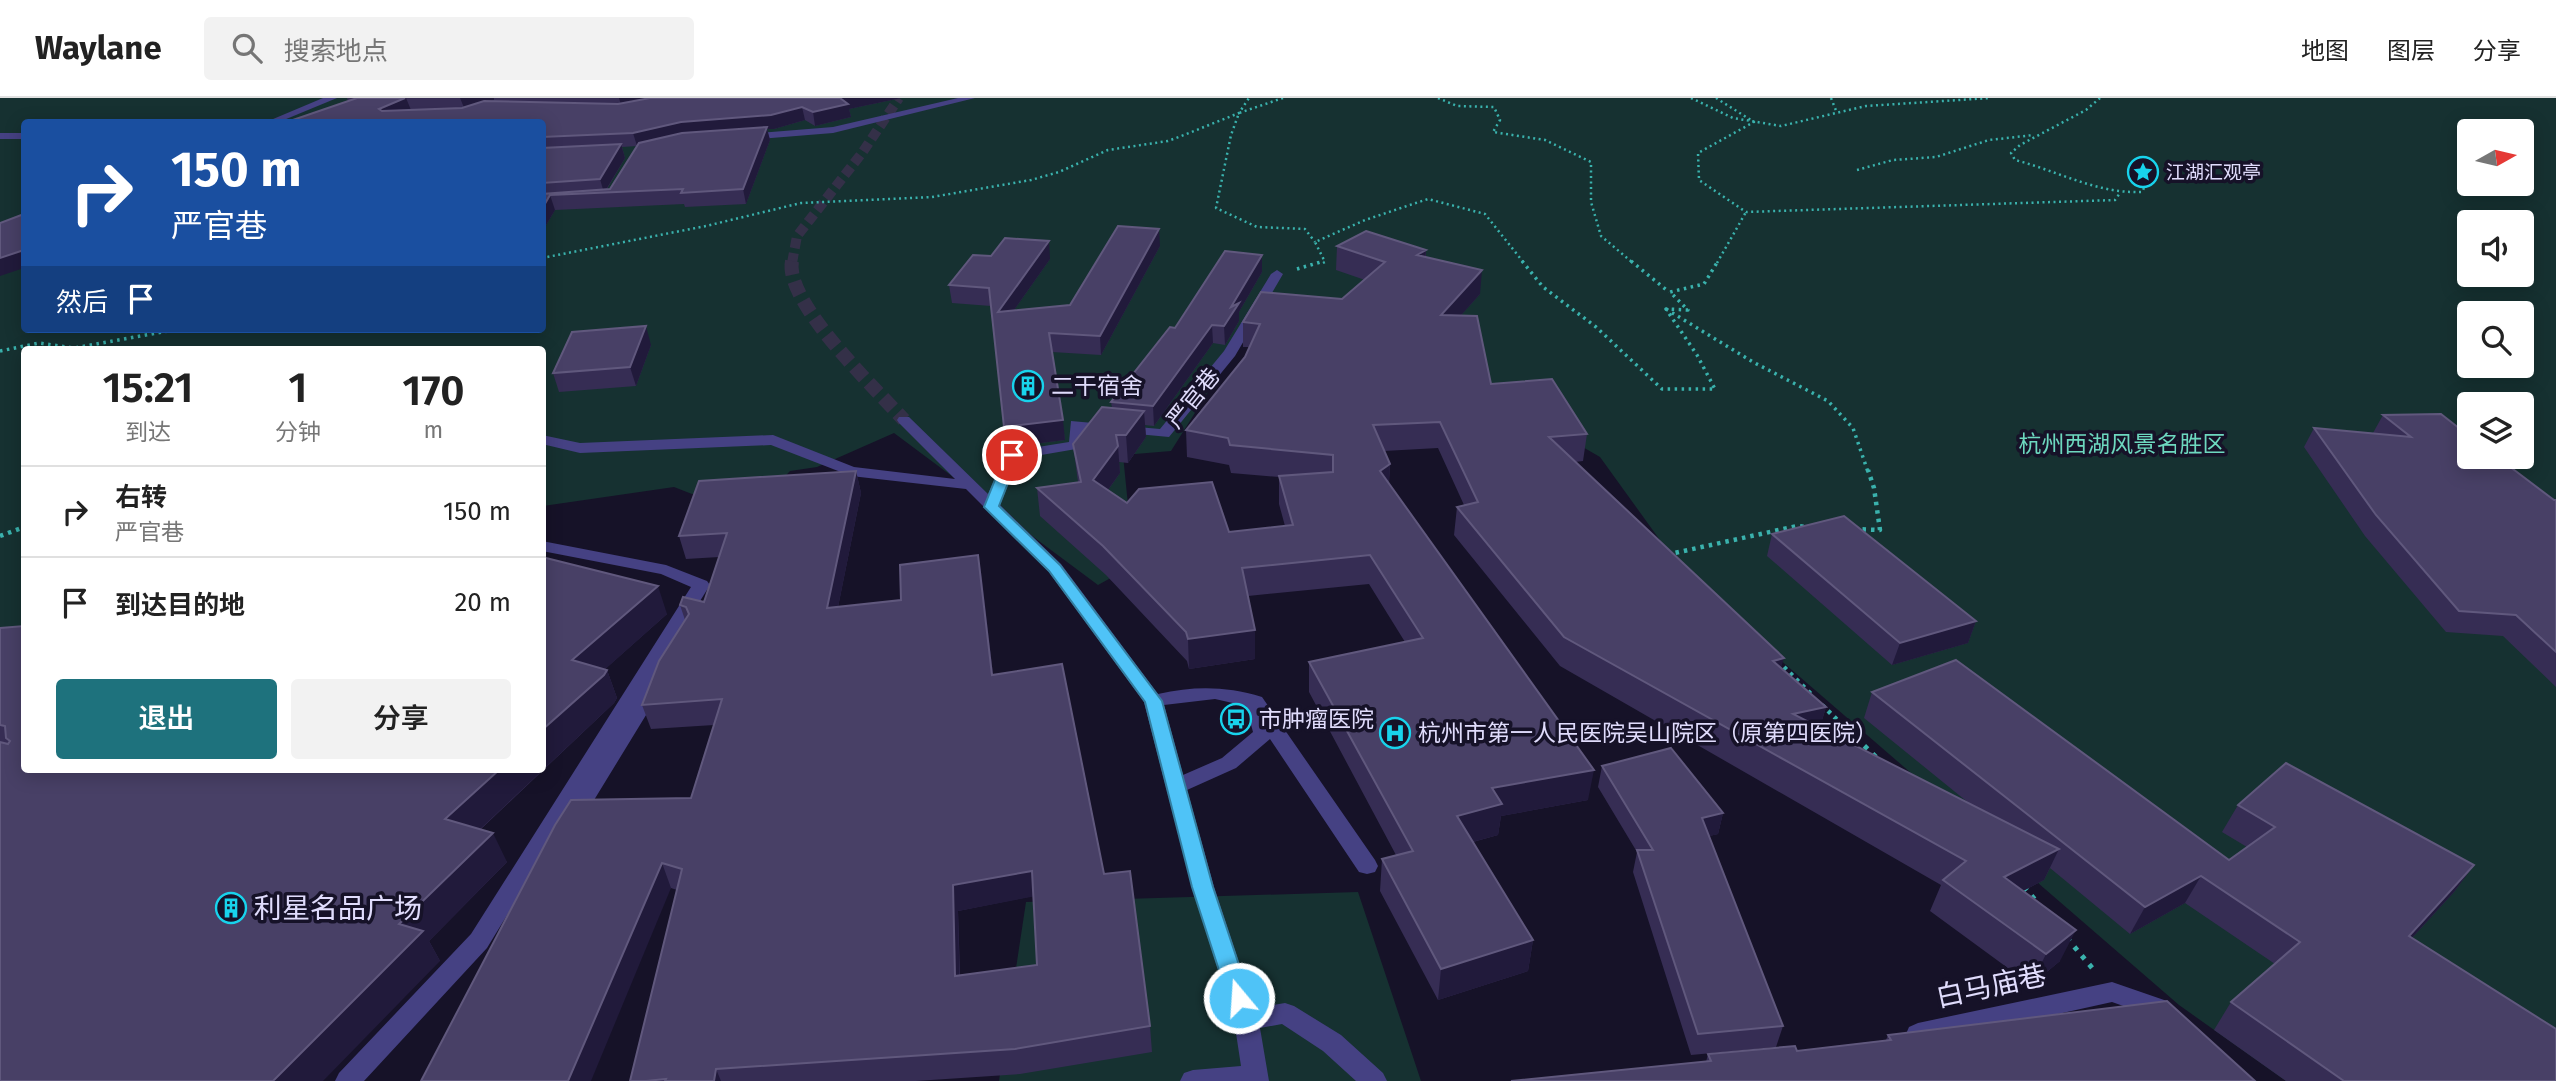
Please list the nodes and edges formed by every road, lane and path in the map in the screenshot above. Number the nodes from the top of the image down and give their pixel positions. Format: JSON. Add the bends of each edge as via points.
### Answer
{"nodes":[{"id":1,"x":332,"y":98,"type":"edge"},
{"id":2,"x":970,"y":98,"type":"edge"},
{"id":3,"x":1249,"y":98,"type":"edge"},
{"id":4,"x":1283,"y":98,"type":"edge"},
{"id":5,"x":1438,"y":98,"type":"edge"},
{"id":6,"x":1691,"y":98,"type":"edge"},
{"id":7,"x":1716,"y":98,"type":"edge"},
{"id":8,"x":1831,"y":98,"type":"edge"},
{"id":9,"x":1990,"y":98,"type":"edge"},
{"id":10,"x":2100,"y":98,"type":"edge"},
{"id":11,"x":1239,"y":113,"type":"junction"},
{"id":12,"x":1837,"y":113,"type":"junction"},
{"id":13,"x":279,"y":119,"type":"edge"},
{"id":14,"x":1754,"y":122,"type":"junction"},
{"id":15,"x":2035,"y":135,"type":"junction"},
{"id":16,"x":0,"y":136,"type":"edge"},
{"id":17,"x":21,"y":136,"type":"edge"},
{"id":18,"x":739,"y":137,"type":"edge"},
{"id":19,"x":1857,"y":170,"type":"dead end"},
{"id":20,"x":2150,"y":178,"type":"dead end"},
{"id":21,"x":2120,"y":193,"type":"junction"},
{"id":22,"x":1746,"y":212,"type":"junction"},
{"id":23,"x":1315,"y":242,"type":"junction"},
{"id":24,"x":546,"y":257,"type":"edge"},
{"id":25,"x":1277,"y":274,"type":"joint"},
{"id":26,"x":1670,"y":292,"type":"junction"},
{"id":27,"x":1666,"y":309,"type":"junction"},
{"id":28,"x":157,"y":333,"type":"edge"},
{"id":29,"x":24,"y":346,"type":"edge"},
{"id":30,"x":60,"y":346,"type":"edge"},
{"id":31,"x":85,"y":346,"type":"edge"},
{"id":32,"x":21,"y":347,"type":"edge"},
{"id":33,"x":0,"y":351,"type":"edge"},
{"id":34,"x":904,"y":419,"type":"tunnel mouth"},
{"id":35,"x":546,"y":440,"type":"edge"},
{"id":36,"x":969,"y":485,"type":"junction"},
{"id":37,"x":991,"y":507,"type":"junction"},
{"id":38,"x":1811,"y":527,"type":"edge"},
{"id":39,"x":21,"y":528,"type":"edge"},
{"id":40,"x":1853,"y":528,"type":"edge"},
{"id":41,"x":0,"y":536,"type":"edge"},
{"id":42,"x":546,"y":547,"type":"edge"},
{"id":43,"x":1680,"y":563,"type":"edge"},
{"id":44,"x":685,"y":636,"type":"edge"},
{"id":45,"x":1774,"y":657,"type":"edge"},
{"id":46,"x":1153,"y":701,"type":"junction"},
{"id":47,"x":1255,"y":702,"type":"junction"},
{"id":48,"x":1883,"y":763,"type":"edge"},
{"id":49,"x":1176,"y":787,"type":"junction"},
{"id":50,"x":1367,"y":866,"type":"dead end"},
{"id":51,"x":2018,"y":879,"type":"edge"},
{"id":52,"x":2043,"y":910,"type":"edge"},
{"id":53,"x":2060,"y":931,"type":"edge"},
{"id":54,"x":496,"y":953,"type":"edge"},
{"id":55,"x":2112,"y":992,"type":"junction"},
{"id":56,"x":1246,"y":1020,"type":"junction"},
{"id":57,"x":2187,"y":1033,"type":"edge"},
{"id":58,"x":1897,"y":1038,"type":"edge"},
{"id":59,"x":1256,"y":1079,"type":"edge"},
{"id":60,"x":348,"y":1081,"type":"edge"},
{"id":61,"x":1193,"y":1081,"type":"edge"},
{"id":62,"x":1374,"y":1081,"type":"edge"}],
"edges":[{"from":1,"to":13,"type":"street"},
{"from":2,"to":18,"type":"street","via":[[833,130]]},
{"from":3,"to":11,"type":"path"},
{"from":4,"to":11,"type":"path"},
{"from":5,"to":26,"type":"path","via":[[1457,106],[1494,107],[1500,120],[1493,132],[1529,135],[1564,145],[1591,162],[1591,202],[1601,236]]},
{"from":6,"to":14,"type":"path","via":[[1733,118]]},
{"from":7,"to":14,"type":"path"},
{"from":8,"to":12,"type":"path"},
{"from":9,"to":12,"type":"path","via":[[1866,106]]},
{"from":10,"to":15,"type":"path","via":[[2086,112]]},
{"from":11,"to":23,"type":"path","via":[[1216,208],[1257,227],[1305,229]]},
{"from":11,"to":24,"type":"path","via":[[1168,141],[1108,150],[1031,180],[932,197],[801,203]]},
{"from":12,"to":14,"type":"path","via":[[1781,126]]},
{"from":14,"to":22,"type":"path","via":[[1698,153],[1699,180]]},
{"from":15,"to":19,"type":"path","via":[[1989,140],[1936,156],[1893,160]]},
{"from":15,"to":21,"type":"path","via":[[2011,153],[2015,160]]},
{"from":16,"to":17,"type":"street"},
{"from":20,"to":21,"type":"path","via":[[2142,192]]},
{"from":21,"to":22,"type":"path","via":[[2115,200],[2080,202]]},
{"from":22,"to":26,"type":"path","via":[[1704,284]]},
{"from":23,"to":25,"type":"path","via":[[1325,262]]},
{"from":23,"to":27,"type":"path","via":[[1428,199],[1485,214],[1543,287],[1596,327],[1662,388],[1715,389]]},
{"from":25,"to":37,"type":"street","name":"严官巷","via":[[1230,354],[1164,434],[1076,424],[1077,445],[1012,455]]},
{"from":26,"to":27,"type":"path","via":[[1688,310]]},
{"from":27,"to":40,"type":"path","via":[[1829,401],[1853,428],[1874,488],[1880,530]]},
{"from":28,"to":31,"type":"path"},
{"from":29,"to":30,"type":"path"},
{"from":32,"to":33,"type":"path"},
{"from":34,"to":36,"type":"street"},
{"from":35,"to":36,"type":"street","via":[[580,448],[773,440],[851,471]]},
{"from":36,"to":37,"type":"street"},
{"from":37,"to":46,"type":"street","via":[[1055,568]]},
{"from":38,"to":43,"type":"path","via":[[1797,526],[1670,554]]},
{"from":39,"to":41,"type":"path"},
{"from":42,"to":60,"type":"street","via":[[666,570],[701,585],[479,941]]},
{"from":44,"to":54,"type":"street","via":[[554,848]]},
{"from":45,"to":48,"type":"path"},
{"from":46,"to":47,"type":"street","via":[[1204,691],[1228,692]]},
{"from":46,"to":49,"type":"street"},
{"from":47,"to":49,"type":"street","via":[[1263,734],[1229,763]]},
{"from":47,"to":50,"type":"street"},
{"from":49,"to":56,"type":"street"},
{"from":51,"to":52,"type":"path"},
{"from":53,"to":55,"type":"path"},
{"from":55,"to":57,"type":"street","via":[[2158,1009]]},
{"from":55,"to":58,"type":"street","name":"白马庙巷"},
{"from":56,"to":59,"type":"street"},
{"from":56,"to":62,"type":"street","via":[[1284,1013],[1332,1043]]},
{"from":59,"to":61,"type":"street"}]}
